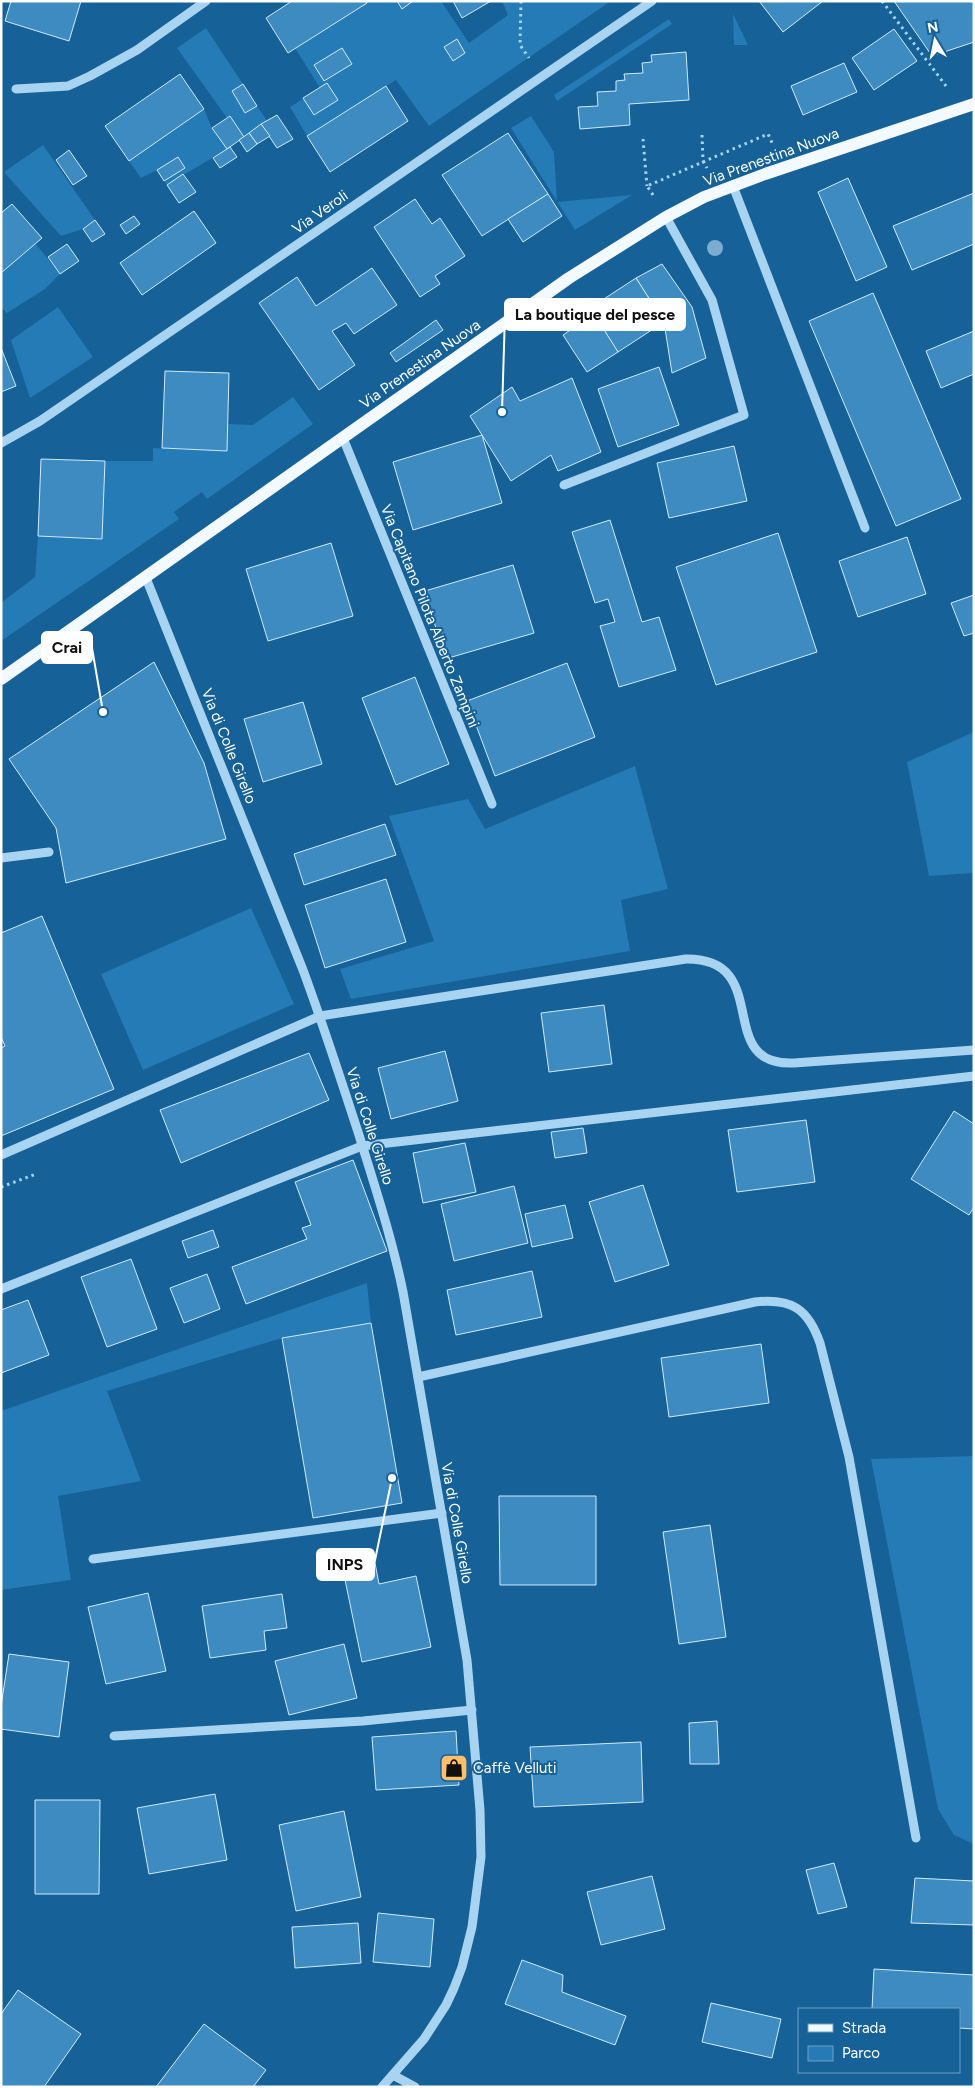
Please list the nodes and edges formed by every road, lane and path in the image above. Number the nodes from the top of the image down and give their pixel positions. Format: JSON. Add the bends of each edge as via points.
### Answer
{"nodes":[{"id":1,"x":206,"y":1,"type":"edge"},
{"id":2,"x":521,"y":1,"type":"edge"},
{"id":3,"x":652,"y":1,"type":"edge"},
{"id":4,"x":882,"y":1,"type":"edge"},
{"id":5,"x":529,"y":57,"type":"dead end"},
{"id":6,"x":16,"y":89,"type":"dead end"},
{"id":7,"x":968,"y":106,"type":"edge"},
{"id":8,"x":768,"y":134,"type":"dead end"},
{"id":9,"x":702,"y":135,"type":"dead end"},
{"id":10,"x":643,"y":139,"type":"dead end"},
{"id":11,"x":703,"y":161,"type":"junction"},
{"id":12,"x":648,"y":186,"type":"junction"},
{"id":13,"x":733,"y":186,"type":"junction"},
{"id":14,"x":666,"y":217,"type":"junction"},
{"id":15,"x":343,"y":438,"type":"junction"},
{"id":16,"x":1,"y":443,"type":"edge"},
{"id":17,"x":564,"y":485,"type":"dead end"},
{"id":18,"x":865,"y":528,"type":"dead end"},
{"id":19,"x":146,"y":578,"type":"junction"},
{"id":20,"x":1,"y":680,"type":"edge"},
{"id":21,"x":492,"y":804,"type":"dead end"},
{"id":22,"x":49,"y":852,"type":"dead end"},
{"id":23,"x":1,"y":858,"type":"edge"},
{"id":24,"x":320,"y":1016,"type":"junction"},
{"id":25,"x":974,"y":1050,"type":"edge"},
{"id":26,"x":974,"y":1076,"type":"edge"},
{"id":27,"x":362,"y":1146,"type":"junction"},
{"id":28,"x":1,"y":1155,"type":"edge"},
{"id":29,"x":36,"y":1174,"type":"dead end"},
{"id":30,"x":1,"y":1188,"type":"edge"},
{"id":31,"x":1,"y":1289,"type":"edge"},
{"id":32,"x":418,"y":1377,"type":"junction"},
{"id":33,"x":442,"y":1514,"type":"junction"},
{"id":34,"x":93,"y":1558,"type":"dead end"},
{"id":35,"x":472,"y":1710,"type":"junction"},
{"id":36,"x":114,"y":1736,"type":"dead end"},
{"id":37,"x":916,"y":1838,"type":"dead end"},
{"id":38,"x":393,"y":2075,"type":"junction"},
{"id":39,"x":382,"y":2087,"type":"edge"},
{"id":40,"x":415,"y":2087,"type":"edge"}],
"edges":[{"from":1,"to":6,"type":"street","via":[[137,50],[90,76],[68,86]]},
{"from":2,"to":5,"type":"path","via":[[520,45]]},
{"from":3,"to":16,"type":"street","name":"Via Veroli","via":[[40,421]]},
{"from":4,"to":7,"type":"path"},
{"from":7,"to":13,"type":"main road","name":"Via Prenestina Nuova"},
{"from":8,"to":11,"type":"path"},
{"from":9,"to":11,"type":"path"},
{"from":10,"to":12,"type":"path"},
{"from":11,"to":12,"type":"path"},
{"from":12,"to":14,"type":"path"},
{"from":13,"to":14,"type":"main road","name":"Via Prenestina Nuova"},
{"from":13,"to":18,"type":"street"},
{"from":14,"to":15,"type":"main road","name":"Via Prenestina Nuova","via":[[569,278]]},
{"from":14,"to":17,"type":"street","via":[[712,300],[744,415]]},
{"from":15,"to":19,"type":"main road","name":"Via Prenestina Nuova"},
{"from":15,"to":21,"type":"street","name":"Via Capitano Pilota Alberto Zampini"},
{"from":19,"to":20,"type":"main road","name":"Via Prenestina Nuova"},
{"from":19,"to":24,"type":"street","name":"Via di Colle Girello"},
{"from":22,"to":23,"type":"street"},
{"from":24,"to":25,"type":"street","via":[[698,959],[718,964],[732,979],[751,1041],[760,1055],[778,1064]]},
{"from":24,"to":27,"type":"street","name":"Via di Colle Girello"},
{"from":24,"to":28,"type":"street"},
{"from":26,"to":27,"type":"street"},
{"from":27,"to":31,"type":"street"},
{"from":27,"to":32,"type":"street","name":"Via di Colle Girello","via":[[396,1260]]},
{"from":29,"to":30,"type":"path"},
{"from":32,"to":33,"type":"street","name":"Via di Colle Girello"},
{"from":32,"to":37,"type":"street","via":[[755,1302],[778,1301],[792,1304],[804,1312],[820,1343],[849,1457]]},
{"from":33,"to":34,"type":"street"},
{"from":33,"to":35,"type":"street","name":"Via di Colle Girello","via":[[465,1646]]},
{"from":35,"to":36,"type":"street","via":[[362,1721]]},
{"from":35,"to":38,"type":"street","name":"Via di Colle Girello","via":[[481,1840],[472,1927],[462,1967],[446,2005],[424,2039]]},
{"from":38,"to":39,"type":"street","name":"Via di Colle Girello"},
{"from":38,"to":40,"type":"street"}]}
